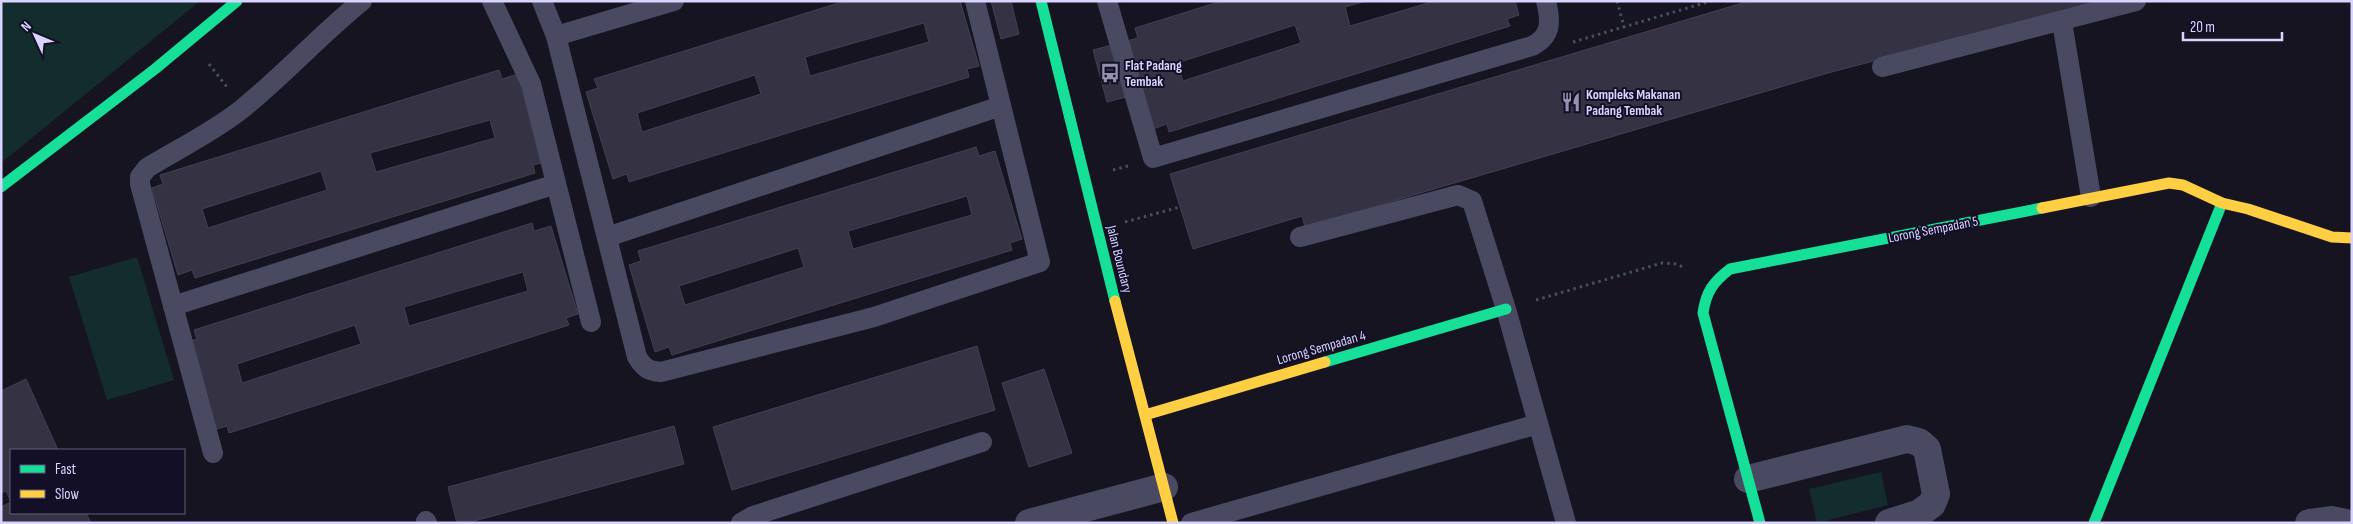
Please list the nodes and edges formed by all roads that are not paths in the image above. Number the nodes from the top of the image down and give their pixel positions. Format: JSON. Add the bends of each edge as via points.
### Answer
{"nodes":[{"id":1,"x":237,"y":1,"type":"edge"},
{"id":2,"x":362,"y":1,"type":"edge"},
{"id":3,"x":492,"y":1,"type":"edge"},
{"id":4,"x":542,"y":1,"type":"edge"},
{"id":5,"x":674,"y":1,"type":"edge"},
{"id":6,"x":975,"y":1,"type":"edge"},
{"id":7,"x":1041,"y":1,"type":"edge"},
{"id":8,"x":1107,"y":1,"type":"edge"},
{"id":9,"x":1546,"y":1,"type":"edge"},
{"id":10,"x":2136,"y":1,"type":"edge"},
{"id":11,"x":2062,"y":22,"type":"junction"},
{"id":12,"x":556,"y":36,"type":"junction"},
{"id":13,"x":1882,"y":67,"type":"dead end"},
{"id":14,"x":1001,"y":106,"type":"junction"},
{"id":15,"x":556,"y":184,"type":"junction"},
{"id":16,"x":1,"y":187,"type":"edge"},
{"id":17,"x":2091,"y":197,"type":"junction"},
{"id":18,"x":2222,"y":203,"type":"junction"},
{"id":19,"x":1300,"y":236,"type":"dead end"},
{"id":20,"x":607,"y":237,"type":"junction"},
{"id":21,"x":2352,"y":238,"type":"edge"},
{"id":22,"x":173,"y":306,"type":"junction"},
{"id":23,"x":1506,"y":309,"type":"junction"},
{"id":24,"x":591,"y":322,"type":"dead end"},
{"id":25,"x":1145,"y":415,"type":"junction"},
{"id":26,"x":1538,"y":424,"type":"junction"},
{"id":27,"x":982,"y":442,"type":"dead end"},
{"id":28,"x":213,"y":453,"type":"dead end"},
{"id":29,"x":1748,"y":479,"type":"junction"},
{"id":30,"x":1164,"y":487,"type":"junction"},
{"id":31,"x":740,"y":523,"type":"edge"},
{"id":32,"x":1029,"y":523,"type":"edge"},
{"id":33,"x":1173,"y":523,"type":"edge"},
{"id":34,"x":1191,"y":523,"type":"edge"},
{"id":35,"x":1566,"y":523,"type":"edge"},
{"id":36,"x":1760,"y":523,"type":"edge"},
{"id":37,"x":1889,"y":523,"type":"edge"},
{"id":38,"x":2094,"y":523,"type":"edge"},
{"id":39,"x":2309,"y":523,"type":"edge"},
{"id":40,"x":2346,"y":523,"type":"edge"}],
"edges":[{"from":1,"to":16,"type":"street"},
{"from":2,"to":22,"type":"lane","via":[[242,109],[147,168],[140,177]]},
{"from":3,"to":15,"type":"lane","via":[[528,77]]},
{"from":4,"to":12,"type":"lane"},
{"from":5,"to":12,"type":"lane"},
{"from":6,"to":14,"type":"lane"},
{"from":7,"to":25,"type":"street","name":"Jalan Boundary"},
{"from":8,"to":9,"type":"lane","via":[[1153,158],[1532,46],[1545,36],[1549,28]]},
{"from":10,"to":11,"type":"lane"},
{"from":11,"to":13,"type":"lane"},
{"from":11,"to":17,"type":"lane"},
{"from":12,"to":20,"type":"lane"},
{"from":14,"to":20,"type":"lane"},
{"from":14,"to":20,"type":"lane","via":[[1040,262],[874,317],[661,372],[649,371],[637,357]]},
{"from":15,"to":22,"type":"lane"},
{"from":15,"to":24,"type":"lane"},
{"from":17,"to":18,"type":"street","name":"Lorong Sempadan 5","via":[[2175,183]]},
{"from":17,"to":29,"type":"street","name":"Lorong Sempadan 5","via":[[1730,269],[1710,284],[1704,313]]},
{"from":18,"to":21,"type":"street","name":"Lorong Sempadan 5","via":[[2248,208],[2332,237]]},
{"from":18,"to":38,"type":"street"},
{"from":19,"to":23,"type":"lane","via":[[1458,195],[1466,197],[1472,201]]},
{"from":22,"to":28,"type":"lane"},
{"from":23,"to":25,"type":"street","name":"Lorong Sempadan 4"},
{"from":23,"to":26,"type":"lane"},
{"from":25,"to":30,"type":"street","name":"Jalan Boundary"},
{"from":26,"to":34,"type":"lane"},
{"from":26,"to":35,"type":"lane"},
{"from":27,"to":31,"type":"lane","via":[[752,516]]},
{"from":29,"to":36,"type":"street"},
{"from":29,"to":37,"type":"street","via":[[1907,439],[1919,442],[1927,449],[1936,494],[1932,504],[1920,513]]},
{"from":30,"to":32,"type":"street"},
{"from":30,"to":33,"type":"street","name":"Jalan Boundary"},
{"from":39,"to":40,"type":"street","via":[[2331,520]]}]}
